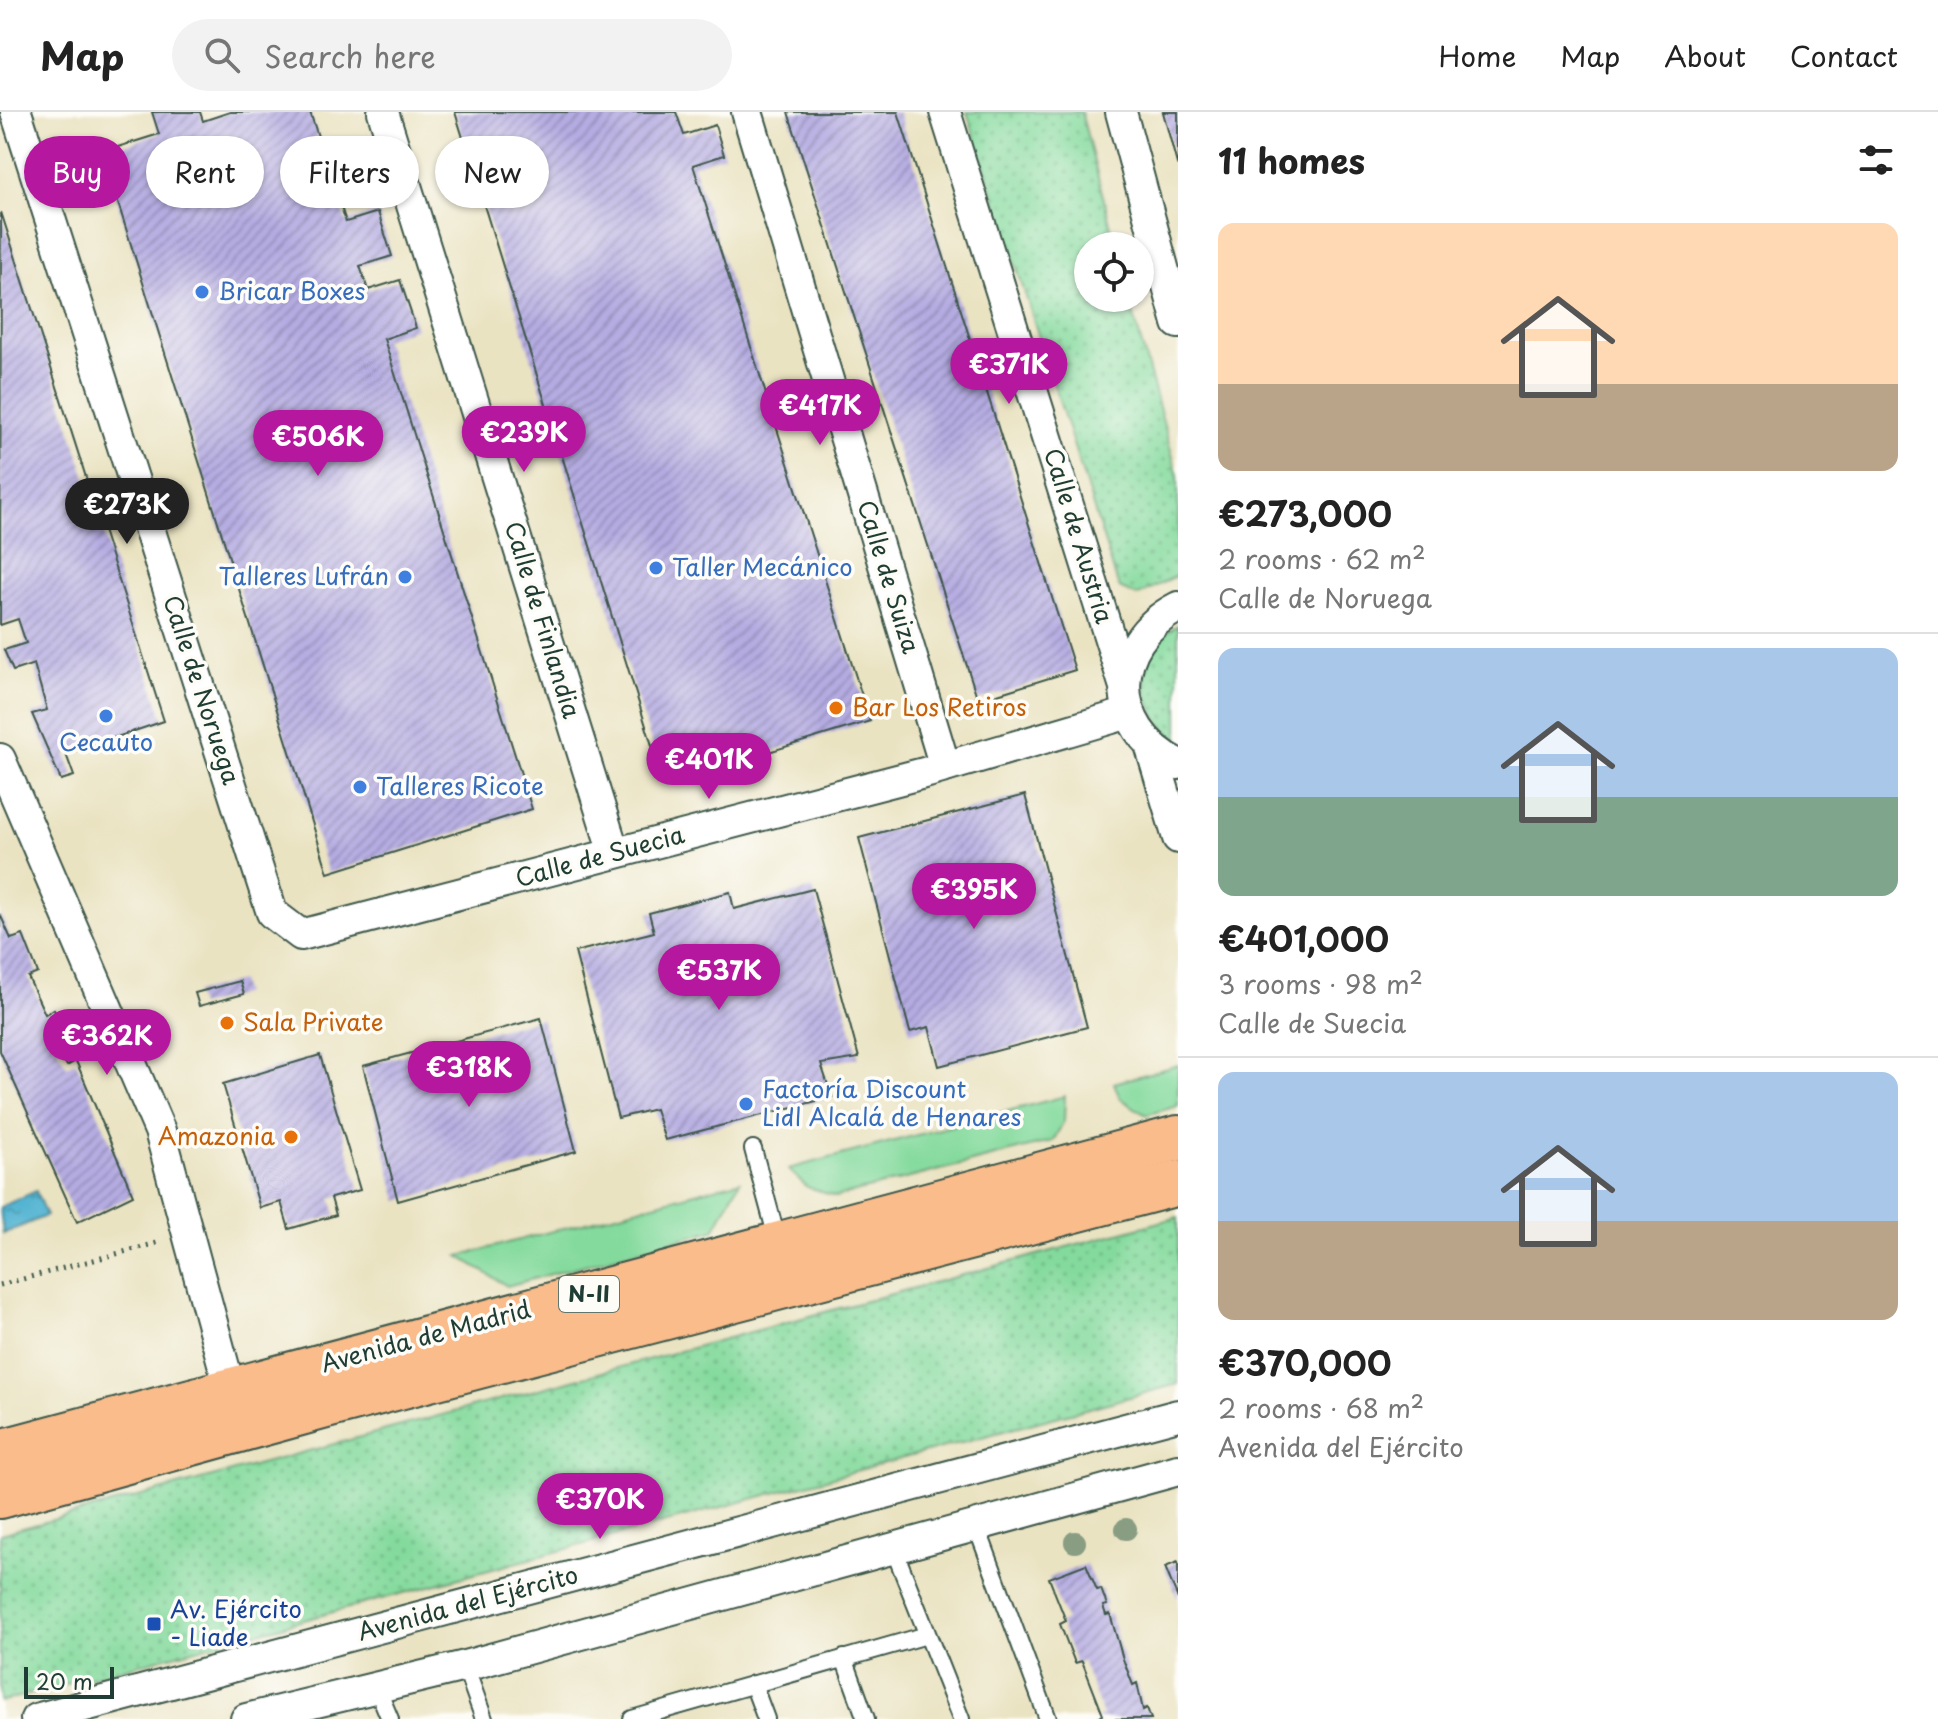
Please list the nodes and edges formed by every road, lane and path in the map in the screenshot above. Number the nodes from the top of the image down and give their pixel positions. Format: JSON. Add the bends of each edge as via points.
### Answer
{"nodes":[{"id":1,"x":16,"y":112,"type":"edge"},
{"id":2,"x":383,"y":112,"type":"edge"},
{"id":3,"x":747,"y":112,"type":"edge"},
{"id":4,"x":945,"y":112,"type":"edge"},
{"id":5,"x":1121,"y":112,"type":"edge"},
{"id":6,"x":1178,"y":323,"type":"edge"},
{"id":7,"x":1178,"y":607,"type":"edge"},
{"id":8,"x":1127,"y":699,"type":"junction"},
{"id":9,"x":1151,"y":748,"type":"junction"},
{"id":10,"x":0,"y":759,"type":"edge"},
{"id":11,"x":1178,"y":764,"type":"edge"},
{"id":12,"x":945,"y":767,"type":"junction"},
{"id":13,"x":1178,"y":838,"type":"edge"},
{"id":14,"x":614,"y":853,"type":"junction"},
{"id":15,"x":301,"y":935,"type":"joint"},
{"id":16,"x":1178,"y":1138,"type":"edge"},
{"id":17,"x":753,"y":1149,"type":"dead end"},
{"id":18,"x":1178,"y":1183,"type":"edge"},
{"id":19,"x":188,"y":1235,"type":"junction"},
{"id":20,"x":778,"y":1244,"type":"junction"},
{"id":21,"x":0,"y":1285,"type":"edge"},
{"id":22,"x":230,"y":1389,"type":"junction"},
{"id":23,"x":1178,"y":1415,"type":"edge"},
{"id":24,"x":0,"y":1452,"type":"edge"},
{"id":25,"x":1178,"y":1470,"type":"edge"},
{"id":26,"x":0,"y":1496,"type":"edge"},
{"id":27,"x":976,"y":1525,"type":"junction"},
{"id":28,"x":893,"y":1547,"type":"junction"},
{"id":29,"x":927,"y":1635,"type":"junction"},
{"id":30,"x":844,"y":1658,"type":"junction"},
{"id":31,"x":465,"y":1666,"type":"junction"},
{"id":32,"x":753,"y":1684,"type":"junction"},
{"id":33,"x":377,"y":1688,"type":"junction"},
{"id":34,"x":671,"y":1714,"type":"edge"},
{"id":35,"x":36,"y":1719,"type":"edge"},
{"id":36,"x":246,"y":1719,"type":"edge"},
{"id":37,"x":390,"y":1719,"type":"edge"},
{"id":38,"x":484,"y":1719,"type":"edge"},
{"id":39,"x":632,"y":1719,"type":"edge"},
{"id":40,"x":766,"y":1719,"type":"edge"},
{"id":41,"x":866,"y":1719,"type":"edge"},
{"id":42,"x":961,"y":1719,"type":"edge"},
{"id":43,"x":1048,"y":1719,"type":"edge"}],
"edges":[{"from":1,"to":15,"type":"street","name":"Calle de Noruega","via":[[272,913]]},
{"from":2,"to":14,"type":"street","name":"Calle de Finlandia"},
{"from":3,"to":12,"type":"street","name":"Calle de Suiza"},
{"from":4,"to":8,"type":"street","name":"Calle de Austria"},
{"from":5,"to":6,"type":"street"},
{"from":7,"to":8,"type":"street","via":[[1141,635],[1129,658]]},
{"from":8,"to":9,"type":"street","name":"Calle de Austria"},
{"from":8,"to":12,"type":"street","name":"Calle de Suecia"},
{"from":9,"to":11,"type":"street"},
{"from":9,"to":13,"type":"street"},
{"from":10,"to":19,"type":"street","via":[[160,1131]]},
{"from":12,"to":14,"type":"street","name":"Calle de Suecia"},
{"from":14,"to":15,"type":"street","name":"Calle de Suecia"},
{"from":16,"to":20,"type":"main road","name":"Avenida de Madrid","number":"N-II"},
{"from":17,"to":20,"type":"lane"},
{"from":18,"to":26,"type":"main road","name":"Avenida de Madrid","number":"N-II"},
{"from":19,"to":21,"type":"path"},
{"from":19,"to":22,"type":"street"},
{"from":20,"to":22,"type":"main road","name":"Avenida de Madrid","number":"N-II"},
{"from":22,"to":24,"type":"main road","name":"Avenida de Madrid","number":"N-II"},
{"from":23,"to":35,"type":"street","name":"Avenida del Ejército"},
{"from":25,"to":27,"type":"street"},
{"from":27,"to":28,"type":"street"},
{"from":27,"to":43,"type":"lane"},
{"from":28,"to":29,"type":"lane"},
{"from":28,"to":31,"type":"street"},
{"from":29,"to":30,"type":"lane"},
{"from":29,"to":42,"type":"lane"},
{"from":30,"to":32,"type":"lane"},
{"from":30,"to":41,"type":"lane"},
{"from":31,"to":33,"type":"street"},
{"from":31,"to":38,"type":"lane"},
{"from":32,"to":34,"type":"lane"},
{"from":32,"to":40,"type":"lane"},
{"from":33,"to":36,"type":"street"},
{"from":33,"to":37,"type":"lane"},
{"from":34,"to":39,"type":"lane"}]}
